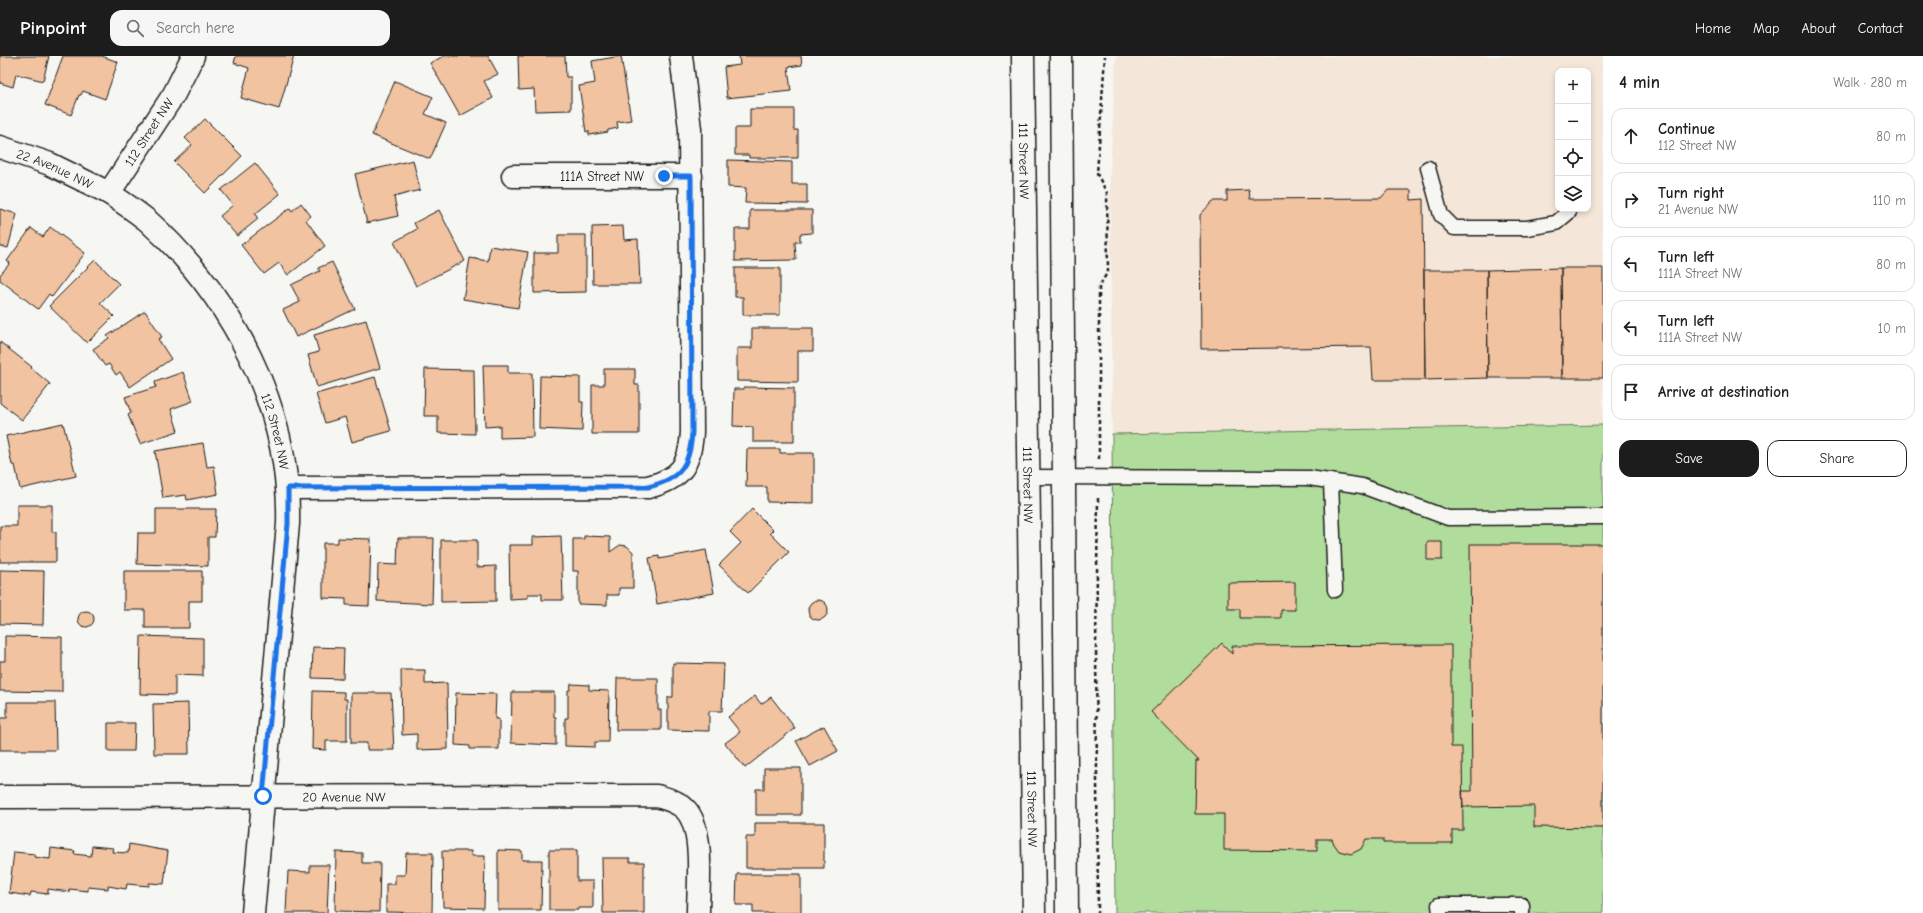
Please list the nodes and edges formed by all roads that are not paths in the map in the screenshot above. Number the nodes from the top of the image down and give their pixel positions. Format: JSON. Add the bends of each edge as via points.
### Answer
{"nodes":[{"id":1,"x":194,"y":56,"type":"edge"},
{"id":2,"x":681,"y":56,"type":"edge"},
{"id":3,"x":1024,"y":56,"type":"edge"},
{"id":4,"x":1061,"y":56,"type":"edge"},
{"id":5,"x":0,"y":147,"type":"edge"},
{"id":6,"x":1428,"y":168,"type":"dead end"},
{"id":7,"x":513,"y":176,"type":"dead end"},
{"id":8,"x":691,"y":176,"type":"junction"},
{"id":9,"x":109,"y":193,"type":"junction"},
{"id":10,"x":1569,"y":212,"type":"edge"},
{"id":11,"x":1029,"y":476,"type":"junction"},
{"id":12,"x":1064,"y":476,"type":"junction"},
{"id":13,"x":1330,"y":482,"type":"junction"},
{"id":14,"x":288,"y":488,"type":"junction"},
{"id":15,"x":1603,"y":517,"type":"edge"},
{"id":16,"x":1335,"y":590,"type":"dead end"},
{"id":17,"x":263,"y":796,"type":"junction"},
{"id":18,"x":0,"y":797,"type":"edge"},
{"id":19,"x":253,"y":913,"type":"edge"},
{"id":20,"x":698,"y":913,"type":"edge"},
{"id":21,"x":1034,"y":913,"type":"edge"},
{"id":22,"x":1067,"y":913,"type":"edge"},
{"id":23,"x":1440,"y":913,"type":"edge"},
{"id":24,"x":1522,"y":913,"type":"edge"}],
"edges":[{"from":1,"to":9,"type":"street","name":"112 Street NW","via":[[174,94]]},
{"from":2,"to":8,"type":"street","via":[[690,129]]},
{"from":3,"to":11,"type":"street","name":"111 Street NW"},
{"from":4,"to":12,"type":"street"},
{"from":5,"to":9,"type":"street","name":"22 Avenue NW","via":[[50,164]]},
{"from":6,"to":10,"type":"lane","via":[[1441,215],[1454,228],[1527,228],[1556,223]]},
{"from":7,"to":8,"type":"street","name":"111A Street NW"},
{"from":8,"to":14,"type":"street","via":[[692,432],[688,460],[673,478],[648,487]]},
{"from":9,"to":14,"type":"street","name":"112 Street NW","via":[[147,220],[170,242],[215,296],[235,327],[252,360],[273,418]]},
{"from":11,"to":12,"type":"lane"},
{"from":11,"to":21,"type":"street","name":"111 Street NW"},
{"from":12,"to":13,"type":"lane","via":[[1309,478]]},
{"from":12,"to":22,"type":"street"},
{"from":13,"to":15,"type":"lane","via":[[1362,486],[1448,518]]},
{"from":13,"to":16,"type":"lane"},
{"from":14,"to":17,"type":"street","name":"112 Street NW","via":[[288,524]]},
{"from":17,"to":18,"type":"street","name":"20 Avenue NW"},
{"from":17,"to":19,"type":"street","name":"112 Street NW"},
{"from":17,"to":20,"type":"street","name":"20 Avenue NW","via":[[641,795],[668,799],[684,808],[691,816],[698,842]]},
{"from":23,"to":24,"type":"lane","via":[[1439,906],[1522,906]]}]}
